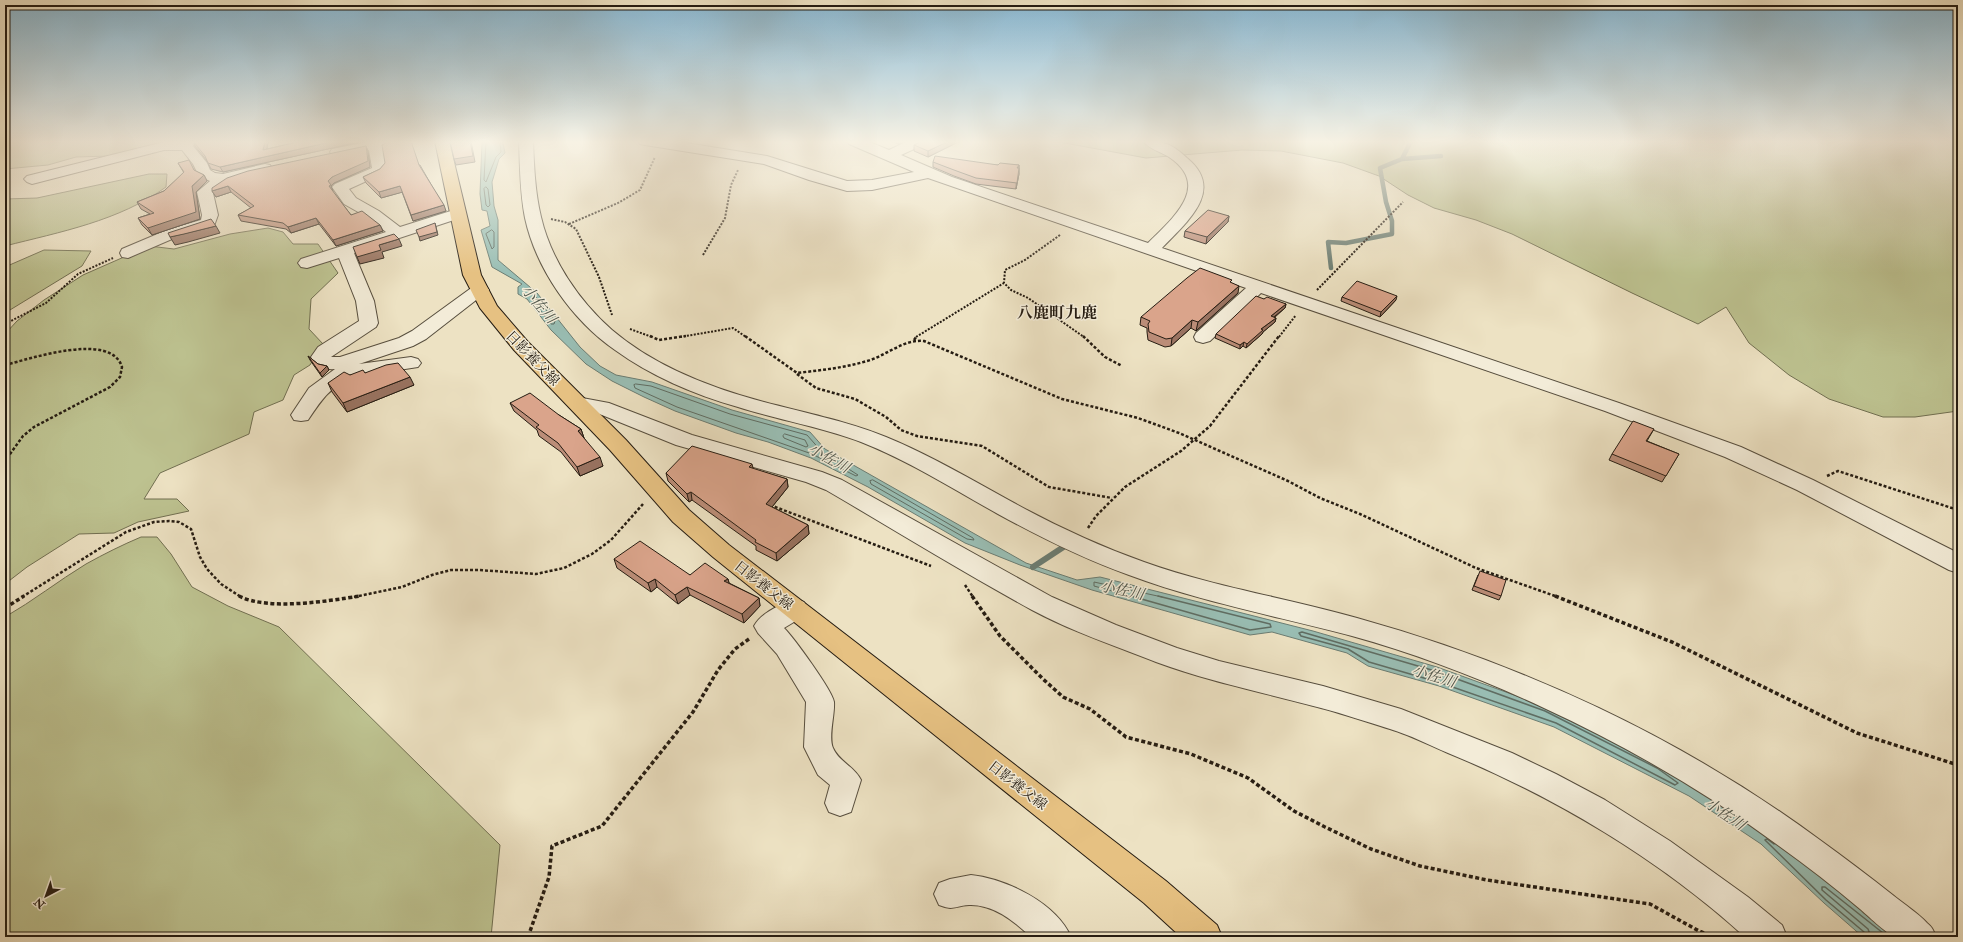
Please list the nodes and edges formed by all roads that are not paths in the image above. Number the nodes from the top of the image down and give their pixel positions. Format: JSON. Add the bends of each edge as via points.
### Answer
{"nodes":[{"id":1,"x":215,"y":185,"type":"edge"},
{"id":2,"x":341,"y":185,"type":"edge"},
{"id":3,"x":451,"y":185,"type":"edge"},
{"id":4,"x":528,"y":185,"type":"edge"},
{"id":5,"x":842,"y":185,"type":"edge"},
{"id":6,"x":872,"y":185,"type":"edge"},
{"id":7,"x":963,"y":185,"type":"edge"},
{"id":8,"x":1197,"y":185,"type":"edge"},
{"id":9,"x":457,"y":214,"type":"junction"},
{"id":10,"x":397,"y":234,"type":"junction"},
{"id":11,"x":1151,"y":250,"type":"junction"},
{"id":12,"x":345,"y":251,"type":"junction"},
{"id":13,"x":128,"y":253,"type":"road end"},
{"id":14,"x":307,"y":263,"type":"dead end"},
{"id":15,"x":1258,"y":287,"type":"junction"},
{"id":16,"x":480,"y":290,"type":"junction"},
{"id":17,"x":1203,"y":337,"type":"dead end"},
{"id":18,"x":411,"y":363,"type":"dead end"},
{"id":19,"x":346,"y":366,"type":"junction"},
{"id":20,"x":577,"y":403,"type":"junction"},
{"id":21,"x":301,"y":415,"type":"dead end"},
{"id":22,"x":1958,"y":564,"type":"edge"},
{"id":23,"x":795,"y":609,"type":"junction"},
{"id":24,"x":840,"y":803,"type":"dead end"},
{"id":25,"x":950,"y":894,"type":"dead end"},
{"id":26,"x":1054,"y":937,"type":"edge"},
{"id":27,"x":1205,"y":937,"type":"edge"},
{"id":28,"x":1770,"y":937,"type":"edge"},
{"id":29,"x":1919,"y":937,"type":"edge"}],
"edges":[{"from":1,"to":13,"type":"street","via":[[205,192],[210,214],[208,223]]},
{"from":2,"to":10,"type":"street","via":[[350,201],[372,214]]},
{"from":3,"to":9,"type":"main road","name":"日影養父線"},
{"from":4,"to":29,"type":"street","via":[[533,218],[546,253],[564,285],[591,320],[620,345],[641,358],[699,387],[730,398],[810,419],[877,441],[914,457],[1060,536],[1137,569],[1195,589],[1386,636],[1499,676],[1558,702],[1606,725],[1727,792],[1850,879]]},
{"from":5,"to":6,"type":"street"},
{"from":7,"to":11,"type":"street"},
{"from":8,"to":11,"type":"street","via":[[1194,202],[1188,211]]},
{"from":9,"to":10,"type":"street"},
{"from":9,"to":16,"type":"main road","name":"日影養父線","via":[[472,275]]},
{"from":10,"to":12,"type":"street"},
{"from":11,"to":15,"type":"street"},
{"from":12,"to":14,"type":"street"},
{"from":12,"to":19,"type":"street","via":[[365,300],[369,323],[338,341],[321,357],[331,364]]},
{"from":15,"to":17,"type":"street"},
{"from":15,"to":22,"type":"street","via":[[1733,452],[1805,485]]},
{"from":16,"to":19,"type":"street","via":[[419,335]]},
{"from":16,"to":20,"type":"main road","name":"日影養父線","via":[[500,323]]},
{"from":18,"to":19,"type":"street","via":[[360,370]]},
{"from":19,"to":21,"type":"street","via":[[312,395]]},
{"from":20,"to":23,"type":"main road","name":"日影養父線","via":[[681,516]]},
{"from":20,"to":28,"type":"street","via":[[602,407],[684,440],[834,485],[1043,604],[1168,656],[1218,672],[1322,697],[1401,720],[1502,762],[1581,802],[1659,851],[1737,908]]},
{"from":23,"to":24,"type":"street","via":[[768,626],[786,647],[820,701],[818,747],[828,766],[846,780]]},
{"from":23,"to":27,"type":"main road","name":"日影養父線","via":[[1155,892]]},
{"from":25,"to":26,"type":"street","via":[[971,890],[1004,897],[1033,916]]}]}
